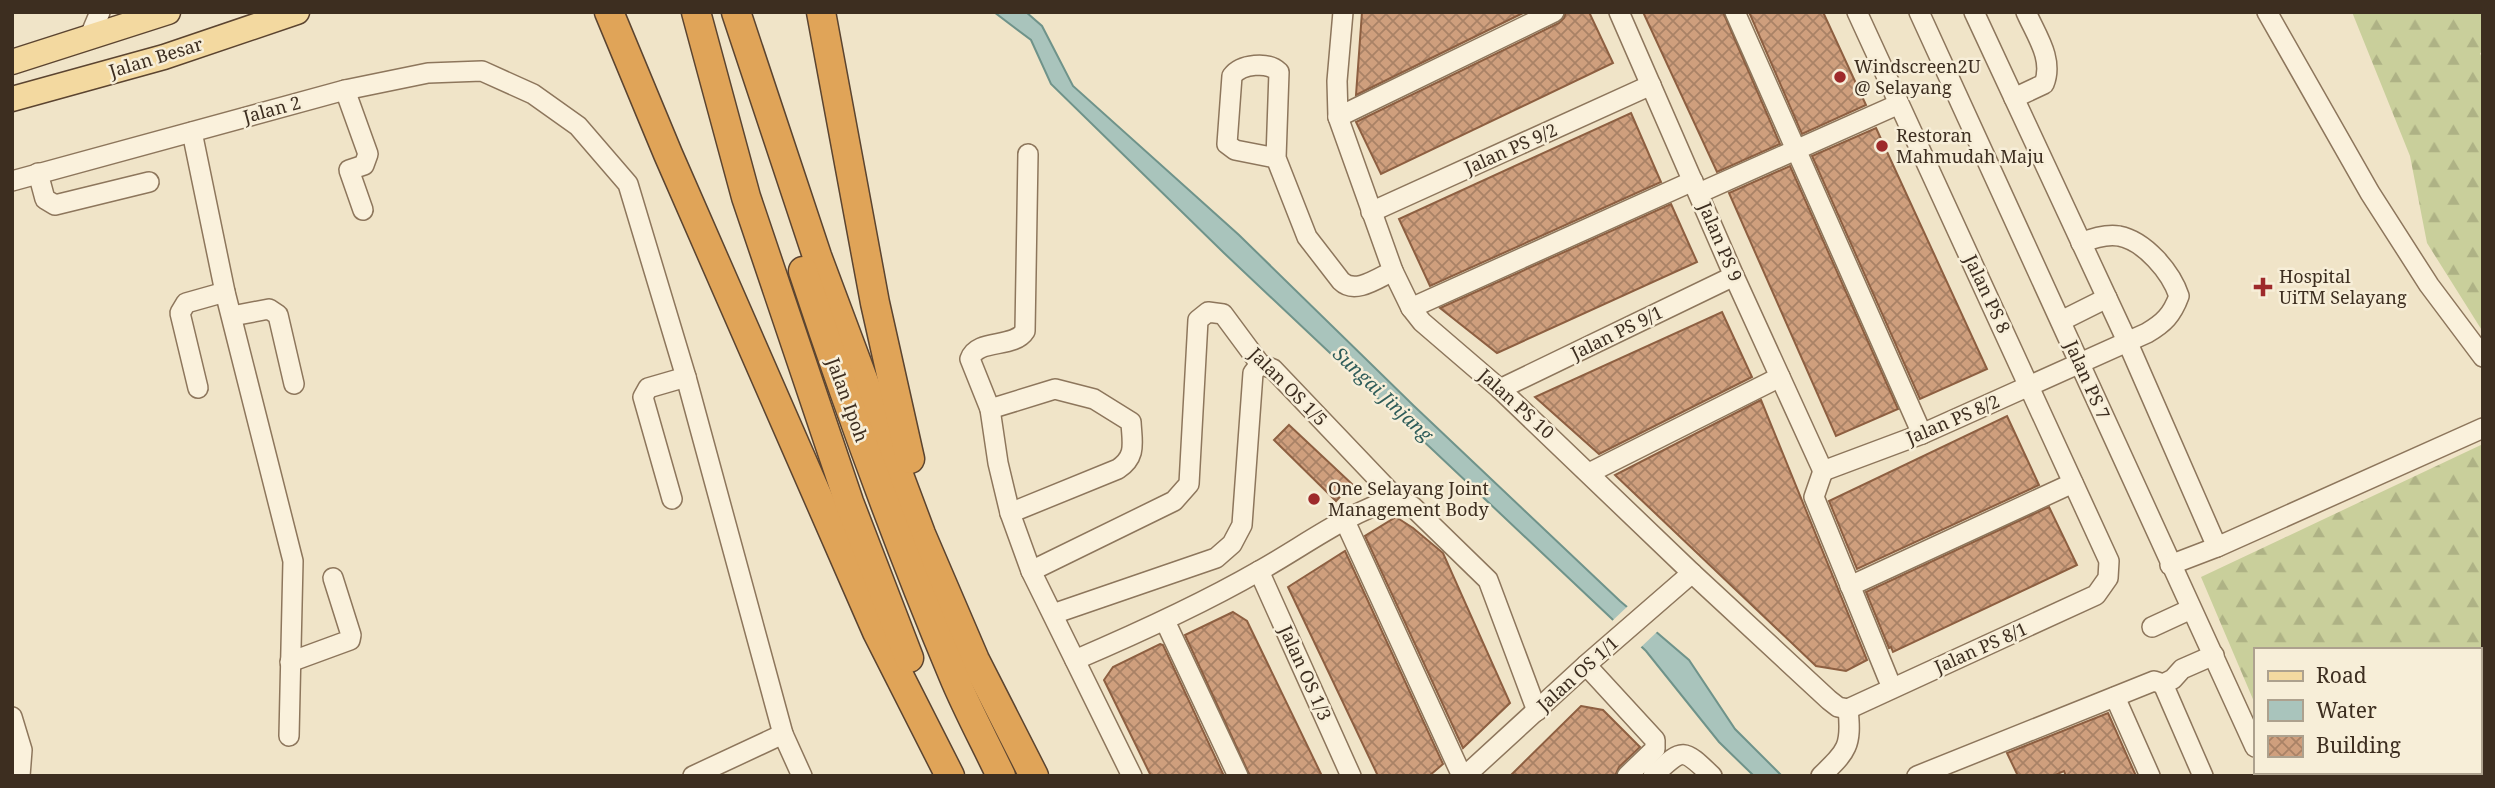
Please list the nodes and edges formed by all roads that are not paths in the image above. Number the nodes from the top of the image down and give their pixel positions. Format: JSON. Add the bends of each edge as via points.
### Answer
{"nodes":[{"id":1,"x":100,"y":12,"type":"edge"},
{"id":2,"x":297,"y":12,"type":"edge"},
{"id":3,"x":592,"y":12,"type":"edge"},
{"id":4,"x":609,"y":12,"type":"edge"},
{"id":5,"x":696,"y":12,"type":"edge"},
{"id":6,"x":730,"y":12,"type":"edge"},
{"id":7,"x":736,"y":12,"type":"edge"},
{"id":8,"x":821,"y":12,"type":"edge"},
{"id":9,"x":1343,"y":12,"type":"edge"},
{"id":10,"x":1554,"y":12,"type":"edge"},
{"id":11,"x":1619,"y":12,"type":"edge"},
{"id":12,"x":1735,"y":12,"type":"edge"},
{"id":13,"x":1857,"y":12,"type":"edge"},
{"id":14,"x":1919,"y":12,"type":"edge"},
{"id":15,"x":1974,"y":12,"type":"edge"},
{"id":16,"x":2026,"y":12,"type":"edge"},
{"id":17,"x":2267,"y":12,"type":"edge"},
{"id":18,"x":155,"y":14,"type":"edge"},
{"id":19,"x":89,"y":38,"type":"junction"},
{"id":20,"x":627,"y":60,"type":"junction"},
{"id":21,"x":12,"y":62,"type":"edge"},
{"id":22,"x":1651,"y":85,"type":"junction"},
{"id":23,"x":345,"y":90,"type":"junction"},
{"id":24,"x":2014,"y":98,"type":"junction"},
{"id":25,"x":12,"y":99,"type":"edge"},
{"id":26,"x":1899,"y":104,"type":"junction"},
{"id":27,"x":1338,"y":117,"type":"junction"},
{"id":28,"x":192,"y":132,"type":"junction"},
{"id":29,"x":1795,"y":150,"type":"junction"},
{"id":30,"x":1028,"y":154,"type":"dead end"},
{"id":31,"x":1276,"y":158,"type":"junction"},
{"id":32,"x":38,"y":173,"type":"junction"},
{"id":33,"x":12,"y":181,"type":"edge"},
{"id":34,"x":149,"y":182,"type":"dead end"},
{"id":35,"x":1696,"y":187,"type":"junction"},
{"id":36,"x":363,"y":210,"type":"dead end"},
{"id":37,"x":1371,"y":212,"type":"junction"},
{"id":38,"x":2081,"y":243,"type":"junction"},
{"id":39,"x":1393,"y":271,"type":"junction"},
{"id":40,"x":1734,"y":276,"type":"junction"},
{"id":41,"x":225,"y":292,"type":"junction"},
{"id":42,"x":2107,"y":298,"type":"junction"},
{"id":43,"x":1411,"y":309,"type":"junction"},
{"id":44,"x":232,"y":316,"type":"junction"},
{"id":45,"x":2061,"y":321,"type":"junction"},
{"id":46,"x":2126,"y":341,"type":"junction"},
{"id":47,"x":2483,"y":357,"type":"edge"},
{"id":48,"x":2080,"y":363,"type":"junction"},
{"id":49,"x":1259,"y":364,"type":"junction"},
{"id":50,"x":686,"y":377,"type":"junction"},
{"id":51,"x":1780,"y":377,"type":"junction"},
{"id":52,"x":293,"y":384,"type":"dead end"},
{"id":53,"x":2029,"y":386,"type":"junction"},
{"id":54,"x":198,"y":388,"type":"dead end"},
{"id":55,"x":1500,"y":389,"type":"junction"},
{"id":56,"x":990,"y":409,"type":"junction"},
{"id":57,"x":2483,"y":428,"type":"edge"},
{"id":58,"x":1922,"y":434,"type":"junction"},
{"id":59,"x":1823,"y":471,"type":"junction"},
{"id":60,"x":1589,"y":473,"type":"junction"},
{"id":61,"x":2073,"y":483,"type":"junction"},
{"id":62,"x":1396,"y":498,"type":"junction"},
{"id":63,"x":672,"y":499,"type":"dead end"},
{"id":64,"x":1010,"y":513,"type":"junction"},
{"id":65,"x":1344,"y":519,"type":"junction"},
{"id":66,"x":2217,"y":547,"type":"junction"},
{"id":67,"x":2170,"y":565,"type":"junction"},
{"id":68,"x":1031,"y":571,"type":"junction"},
{"id":69,"x":1259,"y":571,"type":"junction"},
{"id":70,"x":1692,"y":573,"type":"junction"},
{"id":71,"x":333,"y":578,"type":"dead end"},
{"id":72,"x":2108,"y":578,"type":"joint"},
{"id":73,"x":1850,"y":586,"type":"junction"},
{"id":74,"x":2191,"y":609,"type":"junction"},
{"id":75,"x":1053,"y":614,"type":"junction"},
{"id":76,"x":1165,"y":621,"type":"junction"},
{"id":77,"x":2152,"y":627,"type":"dead end"},
{"id":78,"x":975,"y":660,"type":"junction"},
{"id":79,"x":1075,"y":660,"type":"junction"},
{"id":80,"x":2216,"y":660,"type":"junction"},
{"id":81,"x":290,"y":662,"type":"junction"},
{"id":82,"x":1586,"y":665,"type":"junction"},
{"id":83,"x":2169,"y":682,"type":"junction"},
{"id":84,"x":1892,"y":688,"type":"junction"},
{"id":85,"x":2115,"y":697,"type":"junction"},
{"id":86,"x":1848,"y":709,"type":"junction"},
{"id":87,"x":1537,"y":711,"type":"junction"},
{"id":88,"x":12,"y":717,"type":"edge"},
{"id":89,"x":783,"y":734,"type":"junction"},
{"id":90,"x":289,"y":736,"type":"dead end"},
{"id":91,"x":2254,"y":745,"type":"edge"},
{"id":92,"x":20,"y":776,"type":"edge"},
{"id":93,"x":693,"y":776,"type":"edge"},
{"id":94,"x":802,"y":776,"type":"edge"},
{"id":95,"x":950,"y":776,"type":"edge"},
{"id":96,"x":962,"y":776,"type":"edge"},
{"id":97,"x":1001,"y":776,"type":"edge"},
{"id":98,"x":1034,"y":776,"type":"edge"},
{"id":99,"x":1132,"y":776,"type":"edge"},
{"id":100,"x":1238,"y":776,"type":"edge"},
{"id":101,"x":1351,"y":776,"type":"edge"},
{"id":102,"x":1464,"y":776,"type":"edge"},
{"id":103,"x":1628,"y":776,"type":"edge"},
{"id":104,"x":1653,"y":776,"type":"edge"},
{"id":105,"x":1712,"y":776,"type":"edge"},
{"id":106,"x":1821,"y":776,"type":"edge"},
{"id":107,"x":1917,"y":776,"type":"edge"},
{"id":108,"x":2150,"y":776,"type":"edge"},
{"id":109,"x":2203,"y":776,"type":"edge"}],
"edges":[{"from":1,"to":19,"type":"street"},
{"from":2,"to":25,"type":"main road","name":"Jalan Besar","via":[[164,57]]},
{"from":3,"to":20,"type":"highway"},
{"from":4,"to":20,"type":"highway"},
{"from":5,"to":96,"type":"highway","name":"Jalan Ipoh","via":[[746,197],[849,502],[923,691]]},
{"from":6,"to":97,"type":"highway","name":"Jalan Ipoh","via":[[776,191],[835,368],[954,677]]},
{"from":7,"to":78,"type":"highway","via":[[844,331],[921,534]]},
{"from":8,"to":78,"type":"highway","via":[[905,441],[924,518]]},
{"from":9,"to":27,"type":"street","name":"Jalan PS 10"},
{"from":10,"to":27,"type":"street"},
{"from":11,"to":22,"type":"street","name":"Jalan PS 9"},
{"from":12,"to":29,"type":"street"},
{"from":13,"to":26,"type":"street","name":"Jalan PS 8"},
{"from":14,"to":45,"type":"street","name":"Jalan PS 7"},
{"from":15,"to":24,"type":"street"},
{"from":16,"to":24,"type":"street","via":[[2048,61],[2048,73],[2044,84]]},
{"from":17,"to":47,"type":"street","via":[[2371,193],[2429,285]]},
{"from":18,"to":19,"type":"main road"},
{"from":19,"to":21,"type":"main road"},
{"from":20,"to":95,"type":"highway","via":[[877,632]]},
{"from":22,"to":35,"type":"street","name":"Jalan PS 9"},
{"from":22,"to":37,"type":"street","name":"Jalan PS 9/2"},
{"from":23,"to":28,"type":"street","name":"Jalan 2"},
{"from":23,"to":36,"type":"street","via":[[368,154],[364,165],[349,170]]},
{"from":23,"to":50,"type":"street","name":"Jalan 2","via":[[428,73],[482,71],[533,94],[578,126],[628,184]]},
{"from":24,"to":38,"type":"street"},
{"from":26,"to":29,"type":"street"},
{"from":26,"to":53,"type":"street","name":"Jalan PS 8"},
{"from":27,"to":37,"type":"street","name":"Jalan PS 10"},
{"from":28,"to":32,"type":"street","name":"Jalan 2"},
{"from":28,"to":41,"type":"street"},
{"from":29,"to":35,"type":"street"},
{"from":29,"to":58,"type":"street"},
{"from":30,"to":56,"type":"street","via":[[1026,331],[1016,340],[977,349],[970,359]]},
{"from":31,"to":31,"type":"street","via":[[1279,72],[1268,65],[1242,68],[1232,76],[1227,144],[1235,150]]},
{"from":31,"to":39,"type":"street","via":[[1307,237],[1346,287]]},
{"from":32,"to":33,"type":"street","name":"Jalan 2"},
{"from":32,"to":34,"type":"street","via":[[45,200],[55,205]]},
{"from":35,"to":40,"type":"street","name":"Jalan PS 9"},
{"from":35,"to":43,"type":"street"},
{"from":37,"to":39,"type":"street","name":"Jalan PS 10"},
{"from":38,"to":42,"type":"street"},
{"from":38,"to":46,"type":"street","name":"Jalan PS 8/2","via":[[2106,236],[2129,239],[2175,284],[2179,296],[2165,322]]},
{"from":39,"to":43,"type":"street","name":"Jalan PS 10"},
{"from":40,"to":51,"type":"street","name":"Jalan PS 9"},
{"from":40,"to":55,"type":"street","name":"Jalan PS 9/1"},
{"from":41,"to":44,"type":"street"},
{"from":41,"to":54,"type":"street","via":[[186,303],[180,313]]},
{"from":42,"to":45,"type":"street"},
{"from":42,"to":46,"type":"street"},
{"from":43,"to":55,"type":"street","name":"Jalan PS 10"},
{"from":44,"to":52,"type":"street","via":[[269,309],[278,315]]},
{"from":44,"to":81,"type":"street","via":[[293,561]]},
{"from":45,"to":48,"type":"street","name":"Jalan PS 7"},
{"from":46,"to":48,"type":"street","name":"Jalan PS 8/2"},
{"from":46,"to":66,"type":"street"},
{"from":48,"to":53,"type":"street","name":"Jalan PS 8/2"},
{"from":48,"to":67,"type":"street","name":"Jalan PS 7"},
{"from":49,"to":62,"type":"street","name":"Jalan OS 1/5","via":[[1273,369]]},
{"from":49,"to":68,"type":"street","name":"Jalan OS 1/5","via":[[1223,314],[1209,312],[1198,320],[1189,484],[1174,501]]},
{"from":49,"to":75,"type":"street","via":[[1253,373],[1242,524],[1232,544],[1216,558]]},
{"from":50,"to":63,"type":"street","via":[[648,388],[643,397]]},
{"from":50,"to":89,"type":"street","name":"Jalan 2"},
{"from":51,"to":59,"type":"street","name":"Jalan PS 9"},
{"from":51,"to":60,"type":"street"},
{"from":53,"to":58,"type":"street","name":"Jalan PS 8/2"},
{"from":53,"to":61,"type":"street","name":"Jalan PS 8"},
{"from":55,"to":60,"type":"street","name":"Jalan PS 10"},
{"from":56,"to":64,"type":"street"},
{"from":56,"to":64,"type":"street","via":[[1055,389],[1094,399],[1131,422],[1128,462]]},
{"from":57,"to":66,"type":"street"},
{"from":58,"to":59,"type":"street","name":"Jalan PS 8/2"},
{"from":59,"to":73,"type":"street","via":[[1814,497]]},
{"from":60,"to":70,"type":"street","name":"Jalan PS 10"},
{"from":61,"to":72,"type":"street","name":"Jalan PS 8","via":[[2109,561]]},
{"from":61,"to":73,"type":"street"},
{"from":62,"to":65,"type":"street"},
{"from":62,"to":87,"type":"street","name":"Jalan OS 1/5","via":[[1413,507],[1488,580]]},
{"from":64,"to":68,"type":"street"},
{"from":65,"to":69,"type":"street"},
{"from":65,"to":102,"type":"street"},
{"from":66,"to":67,"type":"street"},
{"from":67,"to":74,"type":"street","name":"Jalan PS 7"},
{"from":68,"to":75,"type":"street"},
{"from":69,"to":76,"type":"street"},
{"from":69,"to":101,"type":"street","name":"Jalan OS 1/3"},
{"from":70,"to":82,"type":"street","name":"Jalan OS 1/1"},
{"from":70,"to":86,"type":"street","name":"Jalan PS 10","via":[[1829,700]]},
{"from":71,"to":81,"type":"street","via":[[350,640]]},
{"from":72,"to":84,"type":"street","name":"Jalan PS 8/1","via":[[2096,595]]},
{"from":73,"to":84,"type":"street"},
{"from":74,"to":77,"type":"street"},
{"from":74,"to":80,"type":"street","name":"Jalan PS 7"},
{"from":75,"to":79,"type":"street"},
{"from":76,"to":79,"type":"street"},
{"from":76,"to":100,"type":"street"},
{"from":78,"to":98,"type":"highway"},
{"from":79,"to":99,"type":"street"},
{"from":80,"to":83,"type":"street","via":[[2189,680]]},
{"from":80,"to":91,"type":"street","name":"Jalan PS 7"},
{"from":81,"to":90,"type":"street"},
{"from":82,"to":87,"type":"street","name":"Jalan OS 1/1"},
{"from":82,"to":103,"type":"street","via":[[1655,740],[1655,749]]},
{"from":83,"to":85,"type":"street","via":[[2154,681]]},
{"from":83,"to":109,"type":"street"},
{"from":84,"to":86,"type":"street","name":"Jalan PS 8/1"},
{"from":85,"to":107,"type":"street"},
{"from":85,"to":108,"type":"street"},
{"from":86,"to":106,"type":"street","via":[[1850,739],[1841,757]]},
{"from":87,"to":102,"type":"street","name":"Jalan OS 1/1"},
{"from":88,"to":92,"type":"street","via":[[22,750]]},
{"from":89,"to":93,"type":"street"},
{"from":89,"to":94,"type":"street","name":"Jalan 2"},
{"from":104,"to":105,"type":"street","via":[[1682,754],[1691,756]]}]}
